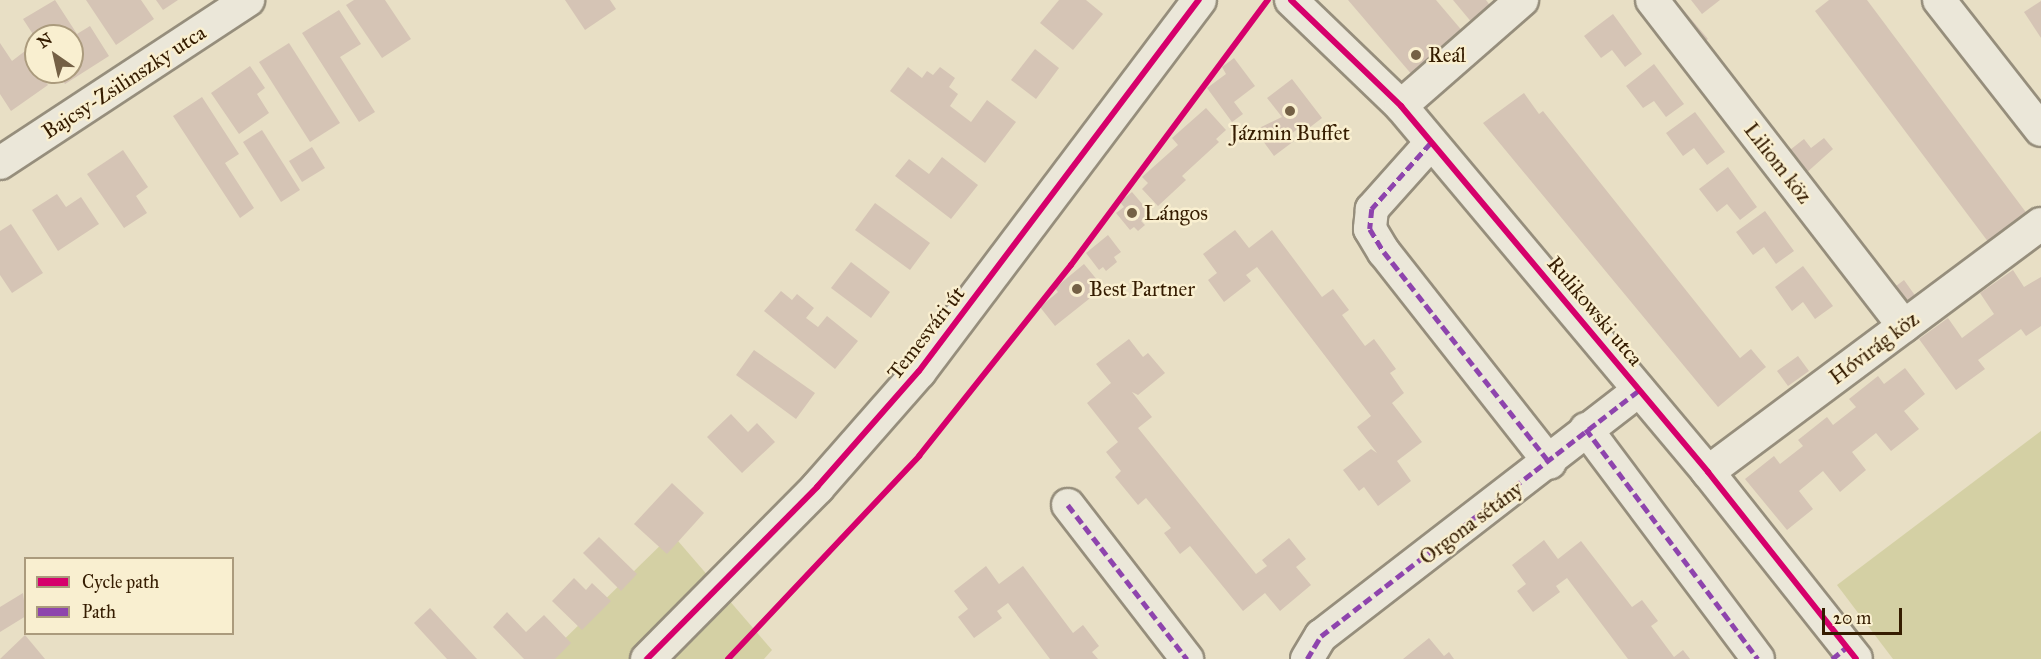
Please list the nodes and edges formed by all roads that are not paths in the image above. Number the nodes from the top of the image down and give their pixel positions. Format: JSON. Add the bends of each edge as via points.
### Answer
{"nodes":[{"id":1,"x":248,"y":0,"type":"edge"},
{"id":2,"x":1199,"y":0,"type":"edge"},
{"id":3,"x":1291,"y":0,"type":"edge"},
{"id":4,"x":1522,"y":0,"type":"edge"},
{"id":5,"x":1653,"y":0,"type":"edge"},
{"id":6,"x":1939,"y":0,"type":"edge"},
{"id":7,"x":1401,"y":106,"type":"junction"},
{"id":8,"x":2041,"y":130,"type":"edge"},
{"id":9,"x":1431,"y":143,"type":"junction"},
{"id":10,"x":0,"y":163,"type":"edge"},
{"id":11,"x":2041,"y":224,"type":"edge"},
{"id":12,"x":1904,"y":326,"type":"junction"},
{"id":13,"x":1640,"y":390,"type":"junction"},
{"id":14,"x":1586,"y":429,"type":"junction"},
{"id":15,"x":1550,"y":463,"type":"junction"},
{"id":16,"x":1708,"y":472,"type":"junction"},
{"id":17,"x":1068,"y":505,"type":"dead end"},
{"id":18,"x":1845,"y":655,"type":"edge"},
{"id":19,"x":647,"y":659,"type":"edge"},
{"id":20,"x":1186,"y":659,"type":"edge"},
{"id":21,"x":1307,"y":659,"type":"edge"},
{"id":22,"x":1758,"y":659,"type":"edge"}],
"edges":[{"from":1,"to":10,"type":"street","name":"Bajcsy-Zsilinszky utca"},
{"from":2,"to":19,"type":"street","name":"Temesvári út","via":[[919,371],[817,487]]},
{"from":3,"to":7,"type":"street","name":"Rulikowski utca"},
{"from":4,"to":7,"type":"street"},
{"from":5,"to":12,"type":"street","name":"Liliom köz"},
{"from":6,"to":8,"type":"street"},
{"from":7,"to":9,"type":"street","name":"Rulikowski utca"},
{"from":9,"to":13,"type":"street","name":"Rulikowski utca"},
{"from":9,"to":15,"type":"street","via":[[1372,209],[1370,229]]},
{"from":11,"to":12,"type":"street","name":"Hóvirág köz"},
{"from":12,"to":16,"type":"street","name":"Hóvirág köz"},
{"from":13,"to":14,"type":"street","name":"Orgona sétány"},
{"from":13,"to":16,"type":"street","name":"Rulikowski utca"},
{"from":14,"to":15,"type":"street","name":"Orgona sétány"},
{"from":14,"to":22,"type":"street"},
{"from":15,"to":21,"type":"street","name":"Orgona sétány","via":[[1321,636]]},
{"from":16,"to":18,"type":"street","name":"Rulikowski utca"},
{"from":17,"to":20,"type":"street"}]}
